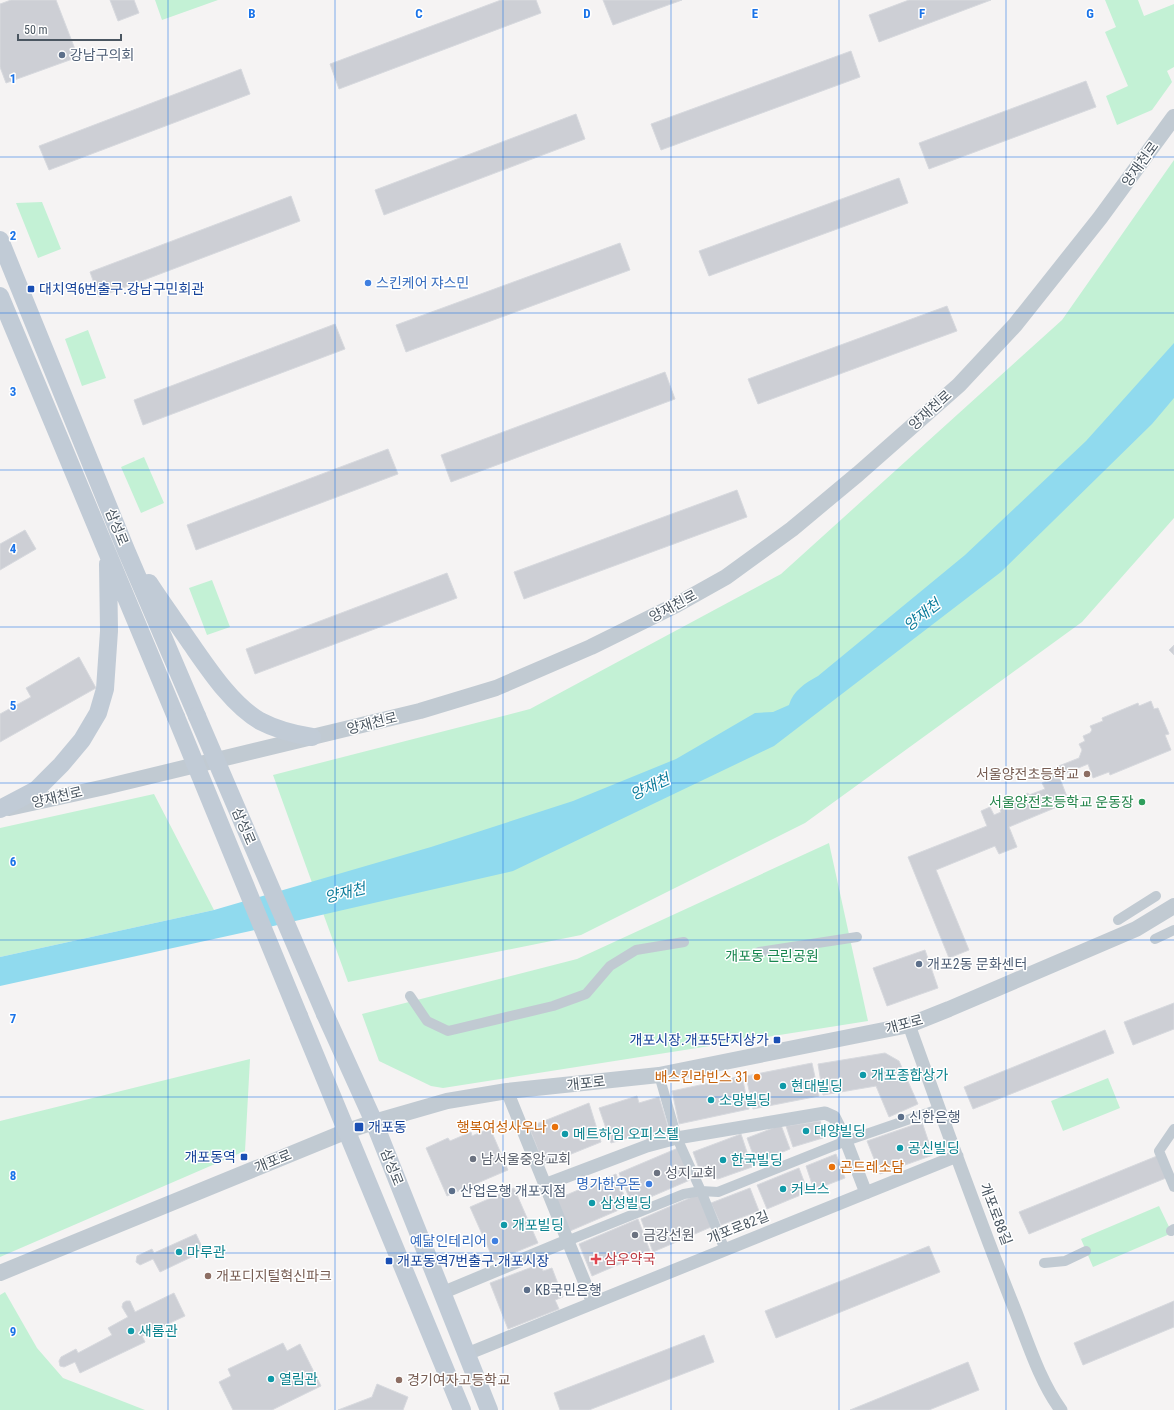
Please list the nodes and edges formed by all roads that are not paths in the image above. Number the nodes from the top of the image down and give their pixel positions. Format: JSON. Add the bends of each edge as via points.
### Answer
{"nodes":[{"id":1,"x":1174,"y":117,"type":"edge"},
{"id":2,"x":0,"y":240,"type":"edge"},
{"id":3,"x":0,"y":296,"type":"edge"},
{"id":4,"x":126,"y":550,"type":"junction"},
{"id":5,"x":108,"y":555,"type":"junction"},
{"id":6,"x":312,"y":737,"type":"junction"},
{"id":7,"x":0,"y":810,"type":"edge"},
{"id":8,"x":1156,"y":896,"type":"dead end"},
{"id":9,"x":1174,"y":906,"type":"edge"},
{"id":10,"x":1118,"y":920,"type":"dead end"},
{"id":11,"x":1174,"y":930,"type":"edge"},
{"id":12,"x":857,"y":937,"type":"dead end"},
{"id":13,"x":1155,"y":939,"type":"dead end"},
{"id":14,"x":684,"y":942,"type":"dead end"},
{"id":15,"x":759,"y":952,"type":"dead end"},
{"id":16,"x":410,"y":996,"type":"dead end"},
{"id":17,"x":909,"y":1025,"type":"junction"},
{"id":18,"x":659,"y":1075,"type":"junction"},
{"id":19,"x":507,"y":1091,"type":"junction"},
{"id":20,"x":939,"y":1109,"type":"junction"},
{"id":21,"x":374,"y":1122,"type":"junction"},
{"id":22,"x":1174,"y":1129,"type":"edge"},
{"id":23,"x":347,"y":1131,"type":"junction"},
{"id":24,"x":678,"y":1138,"type":"junction"},
{"id":25,"x":846,"y":1141,"type":"junction"},
{"id":26,"x":957,"y":1156,"type":"junction"},
{"id":27,"x":544,"y":1185,"type":"junction"},
{"id":28,"x":1174,"y":1187,"type":"edge"},
{"id":29,"x":702,"y":1191,"type":"junction"},
{"id":30,"x":866,"y":1193,"type":"junction"},
{"id":31,"x":567,"y":1241,"type":"junction"},
{"id":32,"x":725,"y":1250,"type":"junction"},
{"id":33,"x":1086,"y":1251,"type":"dead end"},
{"id":34,"x":1044,"y":1263,"type":"dead end"},
{"id":35,"x":0,"y":1273,"type":"edge"},
{"id":36,"x":442,"y":1293,"type":"junction"},
{"id":37,"x":593,"y":1303,"type":"junction"},
{"id":38,"x":467,"y":1354,"type":"junction"},
{"id":39,"x":462,"y":1410,"type":"edge"},
{"id":40,"x":489,"y":1410,"type":"edge"},
{"id":41,"x":1061,"y":1410,"type":"edge"}],
"edges":[{"from":1,"to":6,"type":"street","name":"양재천로","via":[[1100,218],[1015,325],[958,385],[858,474],[777,541],[726,577],[676,605],[591,647],[496,688],[420,711]]},
{"from":2,"to":4,"type":"main road","name":"삼성로"},
{"from":3,"to":5,"type":"main road","name":"삼성로"},
{"from":4,"to":6,"type":"main road","via":[[203,662],[241,707],[279,730]]},
{"from":4,"to":21,"type":"main road","name":"삼성로","bridge":true},
{"from":5,"to":7,"type":"main road","via":[[109,631],[105,689],[98,713],[82,740],[36,790]]},
{"from":5,"to":23,"type":"main road","name":"삼성로","bridge":true},
{"from":6,"to":7,"type":"street","name":"양재천로"},
{"from":8,"to":10,"type":"street"},
{"from":9,"to":17,"type":"street","name":"개포로","via":[[1136,929]]},
{"from":11,"to":13,"type":"street"},
{"from":12,"to":15,"type":"street"},
{"from":14,"to":16,"type":"street","via":[[636,950],[610,966],[586,994],[553,1006],[448,1031],[427,1021]]},
{"from":17,"to":18,"type":"street","name":"개포로"},
{"from":17,"to":20,"type":"street","name":"개포로88길"},
{"from":18,"to":19,"type":"street","name":"개포로"},
{"from":18,"to":24,"type":"street"},
{"from":19,"to":21,"type":"street","name":"개포로","via":[[447,1101]]},
{"from":19,"to":27,"type":"street"},
{"from":20,"to":25,"type":"street"},
{"from":20,"to":26,"type":"street","name":"개포로88길"},
{"from":21,"to":23,"type":"street","name":"개포로"},
{"from":21,"to":36,"type":"main road","name":"삼성로"},
{"from":22,"to":28,"type":"street","via":[[1159,1150]]},
{"from":23,"to":35,"type":"street","name":"개포로"},
{"from":23,"to":39,"type":"main road","name":"삼성로"},
{"from":24,"to":25,"type":"street","via":[[825,1113],[834,1117]]},
{"from":24,"to":27,"type":"street","via":[[647,1146]]},
{"from":24,"to":29,"type":"street"},
{"from":25,"to":29,"type":"street","via":[[718,1192]]},
{"from":25,"to":30,"type":"street"},
{"from":26,"to":30,"type":"street","name":"개포로82길"},
{"from":26,"to":41,"type":"street","name":"개포로88길","via":[[1039,1369]]},
{"from":27,"to":31,"type":"street"},
{"from":29,"to":31,"type":"street","via":[[684,1194]]},
{"from":29,"to":32,"type":"street"},
{"from":30,"to":32,"type":"street","name":"개포로82길"},
{"from":31,"to":36,"type":"street"},
{"from":31,"to":37,"type":"street"},
{"from":32,"to":37,"type":"street","name":"개포로82길"},
{"from":33,"to":34,"type":"street","via":[[1065,1261]]},
{"from":36,"to":38,"type":"main road","name":"삼성로"},
{"from":37,"to":38,"type":"street","name":"개포로82길"},
{"from":38,"to":40,"type":"main road","name":"삼성로"}]}
